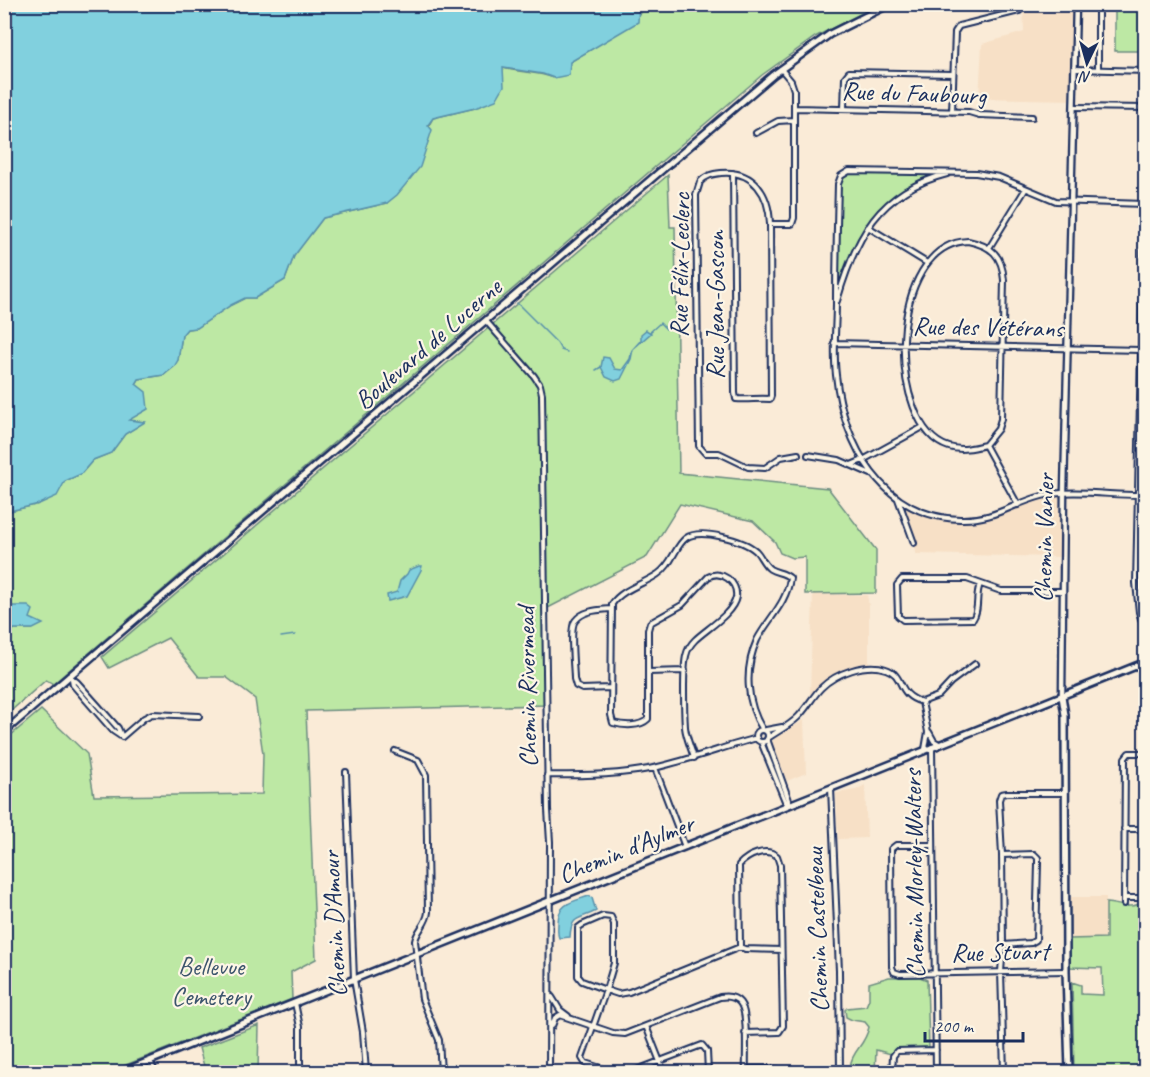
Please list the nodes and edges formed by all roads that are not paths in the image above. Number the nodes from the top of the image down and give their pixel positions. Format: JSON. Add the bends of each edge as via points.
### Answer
{"nodes":[{"id":1,"x":890,"y":4,"type":"edge"},
{"id":2,"x":1076,"y":4,"type":"edge"},
{"id":3,"x":1098,"y":4,"type":"edge"},
{"id":4,"x":1019,"y":11,"type":"dead end"},
{"id":5,"x":781,"y":69,"type":"junction"},
{"id":6,"x":1075,"y":69,"type":"junction"},
{"id":7,"x":1098,"y":69,"type":"junction"},
{"id":8,"x":1146,"y":71,"type":"edge"},
{"id":9,"x":953,"y":74,"type":"junction"},
{"id":10,"x":1074,"y":107,"type":"junction"},
{"id":11,"x":795,"y":108,"type":"junction"},
{"id":12,"x":1146,"y":108,"type":"edge"},
{"id":13,"x":844,"y":109,"type":"junction"},
{"id":14,"x":952,"y":112,"type":"junction"},
{"id":15,"x":1032,"y":117,"type":"dead end"},
{"id":16,"x":794,"y":120,"type":"junction"},
{"id":17,"x":1146,"y":126,"type":"edge"},
{"id":18,"x":756,"y":133,"type":"dead end"},
{"id":19,"x":953,"y":172,"type":"junction"},
{"id":20,"x":733,"y":173,"type":"junction"},
{"id":21,"x":1025,"y":190,"type":"junction"},
{"id":22,"x":1071,"y":202,"type":"junction"},
{"id":23,"x":1144,"y":204,"type":"junction"},
{"id":24,"x":770,"y":224,"type":"junction"},
{"id":25,"x":868,"y":227,"type":"junction"},
{"id":26,"x":989,"y":248,"type":"junction"},
{"id":27,"x":927,"y":263,"type":"junction"},
{"id":28,"x":836,"y":305,"type":"junction"},
{"id":29,"x":486,"y":321,"type":"junction"},
{"id":30,"x":834,"y":343,"type":"junction"},
{"id":31,"x":903,"y":344,"type":"junction"},
{"id":32,"x":1003,"y":346,"type":"junction"},
{"id":33,"x":1068,"y":348,"type":"junction"},
{"id":34,"x":1140,"y":350,"type":"junction"},
{"id":35,"x":923,"y":427,"type":"junction"},
{"id":36,"x":985,"y":445,"type":"junction"},
{"id":37,"x":798,"y":454,"type":"dead end"},
{"id":38,"x":808,"y":455,"type":"dead end"},
{"id":39,"x":863,"y":460,"type":"junction"},
{"id":40,"x":851,"y":465,"type":"junction"},
{"id":41,"x":872,"y":474,"type":"junction"},
{"id":42,"x":1064,"y":493,"type":"junction"},
{"id":43,"x":1137,"y":495,"type":"junction"},
{"id":44,"x":898,"y":500,"type":"junction"},
{"id":45,"x":1018,"y":505,"type":"junction"},
{"id":46,"x":914,"y":543,"type":"dead end"},
{"id":47,"x":980,"y":584,"type":"junction"},
{"id":48,"x":1063,"y":591,"type":"junction"},
{"id":49,"x":611,"y":609,"type":"junction"},
{"id":50,"x":1146,"y":635,"type":"edge"},
{"id":51,"x":1146,"y":662,"type":"edge"},
{"id":52,"x":975,"y":664,"type":"dead end"},
{"id":53,"x":685,"y":671,"type":"junction"},
{"id":54,"x":648,"y":672,"type":"junction"},
{"id":55,"x":71,"y":678,"type":"junction"},
{"id":56,"x":611,"y":688,"type":"junction"},
{"id":57,"x":1062,"y":696,"type":"junction"},
{"id":58,"x":922,"y":702,"type":"junction"},
{"id":59,"x":200,"y":716,"type":"dead end"},
{"id":60,"x":755,"y":717,"type":"junction"},
{"id":61,"x":786,"y":726,"type":"junction"},
{"id":62,"x":764,"y":730,"type":"junction"},
{"id":63,"x":4,"y":732,"type":"edge"},
{"id":64,"x":928,"y":732,"type":"junction"},
{"id":65,"x":757,"y":735,"type":"junction"},
{"id":66,"x":767,"y":738,"type":"junction"},
{"id":67,"x":761,"y":742,"type":"junction"},
{"id":68,"x":939,"y":744,"type":"junction"},
{"id":69,"x":932,"y":746,"type":"junction"},
{"id":70,"x":925,"y":749,"type":"junction"},
{"id":71,"x":395,"y":751,"type":"dead end"},
{"id":72,"x":1146,"y":753,"type":"edge"},
{"id":73,"x":694,"y":758,"type":"junction"},
{"id":74,"x":655,"y":768,"type":"junction"},
{"id":75,"x":346,"y":772,"type":"dead end"},
{"id":76,"x":547,"y":776,"type":"junction"},
{"id":77,"x":831,"y":787,"type":"junction"},
{"id":78,"x":1064,"y":793,"type":"junction"},
{"id":79,"x":789,"y":805,"type":"junction"},
{"id":80,"x":1125,"y":829,"type":"junction"},
{"id":81,"x":1146,"y":829,"type":"edge"},
{"id":82,"x":933,"y":844,"type":"junction"},
{"id":83,"x":685,"y":847,"type":"junction"},
{"id":84,"x":1002,"y":855,"type":"junction"},
{"id":85,"x":1144,"y":898,"type":"edge"},
{"id":86,"x":549,"y":900,"type":"junction"},
{"id":87,"x":1003,"y":945,"type":"junction"},
{"id":88,"x":740,"y":947,"type":"junction"},
{"id":89,"x":781,"y":950,"type":"junction"},
{"id":90,"x":416,"y":954,"type":"junction"},
{"id":91,"x":1066,"y":970,"type":"junction"},
{"id":92,"x":1001,"y":972,"type":"junction"},
{"id":93,"x":935,"y":973,"type":"junction"},
{"id":94,"x":354,"y":979,"type":"junction"},
{"id":95,"x":551,"y":982,"type":"junction"},
{"id":96,"x":606,"y":990,"type":"junction"},
{"id":97,"x":295,"y":1002,"type":"junction"},
{"id":98,"x":550,"y":1008,"type":"junction"},
{"id":99,"x":571,"y":1018,"type":"junction"},
{"id":100,"x":593,"y":1026,"type":"junction"},
{"id":101,"x":646,"y":1026,"type":"junction"},
{"id":102,"x":745,"y":1033,"type":"junction"},
{"id":103,"x":550,"y":1036,"type":"junction"},
{"id":104,"x":936,"y":1050,"type":"junction"},
{"id":105,"x":150,"y":1062,"type":"junction"},
{"id":106,"x":660,"y":1062,"type":"junction"},
{"id":107,"x":746,"y":1071,"type":"edge"},
{"id":108,"x":122,"y":1072,"type":"edge"},
{"id":109,"x":155,"y":1072,"type":"edge"},
{"id":110,"x":300,"y":1072,"type":"edge"},
{"id":111,"x":366,"y":1072,"type":"edge"},
{"id":112,"x":441,"y":1072,"type":"edge"},
{"id":113,"x":549,"y":1072,"type":"edge"},
{"id":114,"x":613,"y":1072,"type":"edge"},
{"id":115,"x":631,"y":1072,"type":"edge"},
{"id":116,"x":664,"y":1072,"type":"edge"},
{"id":117,"x":708,"y":1072,"type":"edge"},
{"id":118,"x":783,"y":1072,"type":"edge"},
{"id":119,"x":840,"y":1072,"type":"edge"},
{"id":120,"x":892,"y":1072,"type":"edge"},
{"id":121,"x":936,"y":1072,"type":"edge"},
{"id":122,"x":1004,"y":1072,"type":"edge"},
{"id":123,"x":1069,"y":1072,"type":"edge"}],
"edges":[{"from":1,"to":5,"type":"main road","name":"Boulevard de Lucerne","via":[[830,34]]},
{"from":2,"to":6,"type":"street","name":"Chemin Vanier"},
{"from":3,"to":7,"type":"street"},
{"from":4,"to":9,"type":"street","via":[[959,26],[955,32]]},
{"from":5,"to":11,"type":"street","via":[[794,87]]},
{"from":5,"to":29,"type":"main road","name":"Boulevard de Lucerne"},
{"from":6,"to":7,"type":"street"},
{"from":6,"to":10,"type":"street","name":"Chemin Vanier"},
{"from":7,"to":8,"type":"street"},
{"from":9,"to":13,"type":"street","via":[[849,72],[844,77]]},
{"from":9,"to":14,"type":"street"},
{"from":10,"to":12,"type":"street"},
{"from":10,"to":22,"type":"street","name":"Chemin Vanier"},
{"from":11,"to":13,"type":"street","name":"Rue du Faubourg"},
{"from":11,"to":16,"type":"street"},
{"from":13,"to":14,"type":"street","name":"Rue du Faubourg"},
{"from":14,"to":15,"type":"street","name":"Rue du Faubourg"},
{"from":16,"to":18,"type":"street","via":[[778,121]]},
{"from":16,"to":24,"type":"street","via":[[794,218],[792,224]]},
{"from":17,"to":23,"type":"street"},
{"from":19,"to":21,"type":"street","via":[[999,177]]},
{"from":19,"to":25,"type":"street","via":[[904,190]]},
{"from":19,"to":28,"type":"street","via":[[854,170],[841,176]]},
{"from":20,"to":24,"type":"street","via":[[748,177],[760,187]]},
{"from":20,"to":24,"type":"street","name":"Rue Jean-Gascon","via":[[736,399],[771,396]]},
{"from":20,"to":37,"type":"street","name":"Rue Félix-Leclerc","via":[[705,177],[697,192],[699,447],[705,453],[719,453],[748,467],[765,468],[781,457]]},
{"from":21,"to":22,"type":"street"},
{"from":21,"to":26,"type":"street"},
{"from":22,"to":23,"type":"street"},
{"from":22,"to":33,"type":"street","name":"Chemin Vanier"},
{"from":23,"to":34,"type":"street"},
{"from":25,"to":27,"type":"street"},
{"from":25,"to":28,"type":"street"},
{"from":26,"to":27,"type":"street","via":[[958,242],[940,249]]},
{"from":26,"to":32,"type":"street","via":[[1004,271]]},
{"from":27,"to":31,"type":"street","via":[[909,303]]},
{"from":28,"to":30,"type":"street"},
{"from":29,"to":55,"type":"main road","name":"Boulevard de Lucerne"},
{"from":29,"to":76,"type":"street","name":"Chemin Rivermead","via":[[534,376],[542,394]]},
{"from":30,"to":31,"type":"street","name":"Rue des Vétérans"},
{"from":30,"to":39,"type":"street","via":[[842,408]]},
{"from":31,"to":32,"type":"street","name":"Rue des Vétérans"},
{"from":31,"to":35,"type":"street","via":[[905,369]]},
{"from":32,"to":33,"type":"street","name":"Rue des Vétérans"},
{"from":32,"to":36,"type":"street","via":[[1001,419]]},
{"from":33,"to":34,"type":"street","name":"Rue des Vétérans"},
{"from":33,"to":42,"type":"street","name":"Chemin Vanier"},
{"from":34,"to":43,"type":"street"},
{"from":35,"to":36,"type":"street","via":[[949,447]]},
{"from":35,"to":39,"type":"street"},
{"from":36,"to":45,"type":"street"},
{"from":38,"to":40,"type":"street"},
{"from":39,"to":40,"type":"street"},
{"from":39,"to":41,"type":"street"},
{"from":40,"to":41,"type":"street"},
{"from":41,"to":44,"type":"street"},
{"from":42,"to":43,"type":"street"},
{"from":42,"to":45,"type":"street"},
{"from":42,"to":48,"type":"street","name":"Chemin Vanier"},
{"from":43,"to":50,"type":"street","via":[[1136,595]]},
{"from":44,"to":45,"type":"street","via":[[930,514],[957,519],[990,516]]},
{"from":44,"to":46,"type":"street"},
{"from":47,"to":47,"type":"street","via":[[962,579],[899,580],[897,616],[903,620],[973,619]]},
{"from":47,"to":48,"type":"street","via":[[1001,591]]},
{"from":48,"to":57,"type":"street","name":"Chemin Vanier"},
{"from":49,"to":56,"type":"street"},
{"from":49,"to":56,"type":"street","via":[[592,611],[577,619],[573,635],[576,686]]},
{"from":49,"to":60,"type":"street","via":[[616,598],[661,573],[682,542],[693,535],[742,541],[758,552],[768,568],[790,578],[783,601],[758,640],[750,664],[748,692]]},
{"from":51,"to":57,"type":"main road","name":"Chemin d'Aylmer"},
{"from":52,"to":58,"type":"street","via":[[938,696]]},
{"from":53,"to":54,"type":"street"},
{"from":53,"to":54,"type":"street","via":[[685,658],[693,642],[717,622],[735,599],[731,581],[723,575],[712,574],[682,605],[650,623]]},
{"from":53,"to":73,"type":"street","via":[[685,728]]},
{"from":54,"to":56,"type":"street","via":[[648,719],[644,723],[614,723]]},
{"from":55,"to":59,"type":"street","via":[[122,737],[152,714]]},
{"from":55,"to":63,"type":"main road","name":"Boulevard de Lucerne"},
{"from":57,"to":68,"type":"main road","name":"Chemin d'Aylmer"},
{"from":57,"to":78,"type":"main road","name":"Chemin Vanier"},
{"from":58,"to":61,"type":"street","via":[[906,695],[891,671],[857,669],[826,683]]},
{"from":58,"to":64,"type":"street","name":"Chemin Morley-Walters"},
{"from":60,"to":62,"type":"street"},
{"from":60,"to":65,"type":"street"},
{"from":61,"to":62,"type":"street"},
{"from":61,"to":66,"type":"street"},
{"from":62,"to":65,"type":"street"},
{"from":62,"to":66,"type":"street"},
{"from":64,"to":68,"type":"street","name":"Chemin Morley-Walters"},
{"from":64,"to":70,"type":"street","name":"Chemin Morley-Walters"},
{"from":65,"to":67,"type":"street"},
{"from":65,"to":73,"type":"street"},
{"from":66,"to":67,"type":"street"},
{"from":66,"to":79,"type":"street"},
{"from":67,"to":79,"type":"street"},
{"from":68,"to":69,"type":"main road","name":"Chemin d'Aylmer"},
{"from":69,"to":70,"type":"main road","name":"Chemin d'Aylmer"},
{"from":69,"to":82,"type":"street","name":"Chemin Morley-Walters"},
{"from":70,"to":77,"type":"main road","name":"Chemin d'Aylmer"},
{"from":71,"to":90,"type":"street","via":[[418,760],[426,775],[428,912],[415,938]]},
{"from":72,"to":80,"type":"street","via":[[1129,753],[1125,758]]},
{"from":73,"to":74,"type":"street"},
{"from":74,"to":76,"type":"street"},
{"from":74,"to":83,"type":"street"},
{"from":75,"to":94,"type":"street","name":"Chemin D'Amour"},
{"from":76,"to":86,"type":"street","name":"Chemin Rivermead"},
{"from":77,"to":79,"type":"main road","name":"Chemin d'Aylmer"},
{"from":77,"to":119,"type":"street","name":"Chemin Castelbeau"},
{"from":78,"to":84,"type":"street","via":[[1001,795],[998,803]]},
{"from":78,"to":91,"type":"main road","name":"Chemin Vanier"},
{"from":79,"to":83,"type":"main road","name":"Chemin d'Aylmer"},
{"from":80,"to":81,"type":"street"},
{"from":80,"to":85,"type":"street","via":[[1124,901]]},
{"from":82,"to":93,"type":"street","name":"Chemin Morley-Walters"},
{"from":82,"to":93,"type":"street","name":"Rue Stuart","via":[[896,845],[890,852],[893,970],[898,974]]},
{"from":83,"to":86,"type":"main road","name":"Chemin d'Aylmer"},
{"from":84,"to":87,"type":"street"},
{"from":84,"to":87,"type":"street","via":[[1034,854],[1038,858],[1036,940]]},
{"from":86,"to":90,"type":"main road","name":"Chemin d'Aylmer"},
{"from":86,"to":95,"type":"street","name":"Chemin Rivermead"},
{"from":87,"to":92,"type":"street"},
{"from":88,"to":89,"type":"street"},
{"from":88,"to":89,"type":"street","via":[[739,868],[746,859],[768,851],[780,861]]},
{"from":88,"to":96,"type":"street","via":[[625,993]]},
{"from":89,"to":102,"type":"street","via":[[782,1028],[777,1032]]},
{"from":90,"to":94,"type":"main road","name":"Chemin d'Aylmer"},
{"from":90,"to":112,"type":"street","via":[[422,999],[439,1040]]},
{"from":91,"to":92,"type":"street","name":"Rue Stuart"},
{"from":91,"to":123,"type":"main road","name":"Chemin Vanier"},
{"from":92,"to":93,"type":"street","name":"Rue Stuart"},
{"from":92,"to":122,"type":"street"},
{"from":93,"to":104,"type":"street","name":"Chemin Morley-Walters"},
{"from":94,"to":97,"type":"main road","name":"Chemin d'Aylmer"},
{"from":94,"to":111,"type":"street","name":"Chemin D'Amour"},
{"from":95,"to":98,"type":"street","name":"Chemin Rivermead"},
{"from":95,"to":99,"type":"street","via":[[554,1002]]},
{"from":96,"to":96,"type":"street","via":[[580,980],[578,952],[580,926],[606,916],[614,921],[614,967]]},
{"from":96,"to":100,"type":"street"},
{"from":97,"to":105,"type":"main road","name":"Chemin d'Aylmer"},
{"from":97,"to":110,"type":"street","via":[[300,1026]]},
{"from":98,"to":99,"type":"street"},
{"from":98,"to":103,"type":"street","name":"Chemin Rivermead"},
{"from":99,"to":100,"type":"street"},
{"from":99,"to":103,"type":"street","via":[[555,1018]]},
{"from":100,"to":101,"type":"street","via":[[621,1034]]},
{"from":100,"to":114,"type":"street","via":[[582,1060]]},
{"from":101,"to":102,"type":"street","via":[[726,996],[735,998],[742,1006]]},
{"from":101,"to":106,"type":"street"},
{"from":102,"to":107,"type":"street"},
{"from":103,"to":113,"type":"street","name":"Chemin Rivermead"},
{"from":104,"to":120,"type":"street","via":[[897,1051]]},
{"from":104,"to":121,"type":"street","name":"Chemin Morley-Walters"},
{"from":105,"to":108,"type":"main road","name":"Chemin d'Aylmer"},
{"from":105,"to":109,"type":"street"},
{"from":106,"to":115,"type":"street"},
{"from":106,"to":116,"type":"street"},
{"from":106,"to":117,"type":"street","via":[[702,1045],[707,1051]]},
{"from":107,"to":118,"type":"street"}]}
